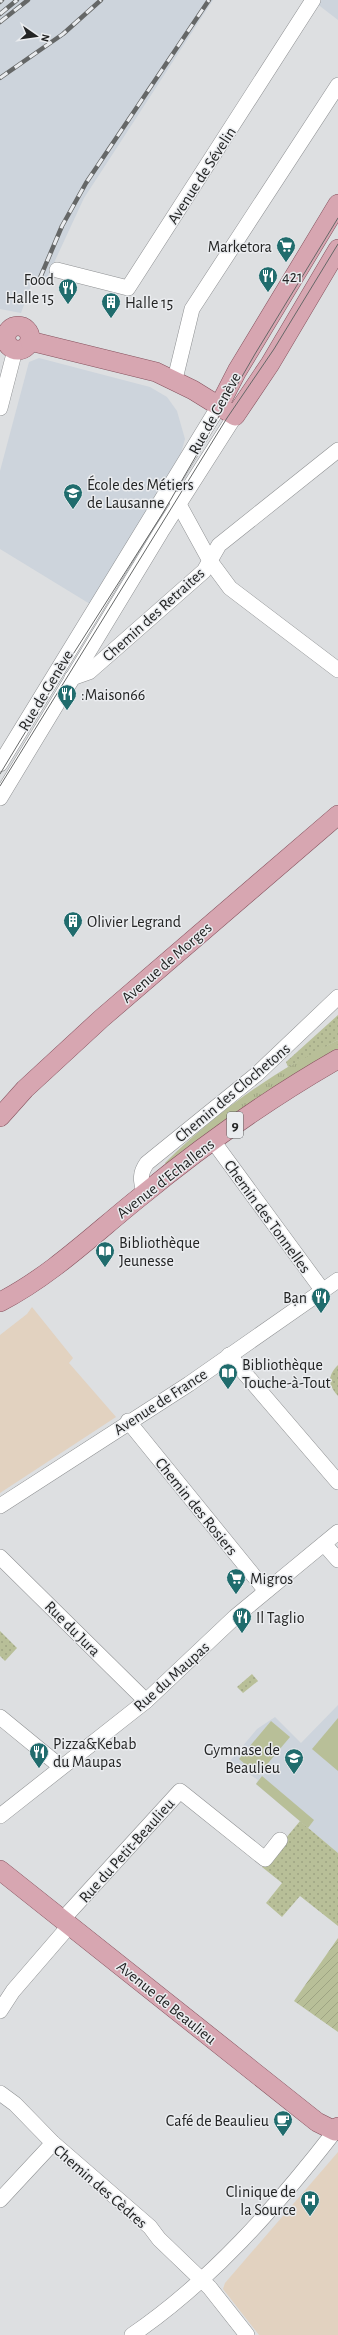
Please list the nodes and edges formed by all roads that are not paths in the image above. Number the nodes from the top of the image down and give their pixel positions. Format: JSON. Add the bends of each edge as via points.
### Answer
{"nodes":[{"id":1,"x":313,"y":0,"type":"edge"},
{"id":2,"x":338,"y":86,"type":"edge"},
{"id":3,"x":338,"y":204,"type":"edge"},
{"id":4,"x":338,"y":249,"type":"edge"},
{"id":5,"x":57,"y":270,"type":"dead end"},
{"id":6,"x":3,"y":330,"type":"edge"},
{"id":7,"x":23,"y":345,"type":"junction"},
{"id":8,"x":175,"y":380,"type":"junction"},
{"id":9,"x":0,"y":408,"type":"edge"},
{"id":10,"x":227,"y":411,"type":"junction"},
{"id":11,"x":338,"y":450,"type":"edge"},
{"id":12,"x":170,"y":489,"type":"junction"},
{"id":13,"x":180,"y":505,"type":"junction"},
{"id":14,"x":210,"y":561,"type":"junction"},
{"id":15,"x":338,"y":670,"type":"edge"},
{"id":16,"x":72,"y":678,"type":"junction"},
{"id":17,"x":0,"y":764,"type":"edge"},
{"id":18,"x":0,"y":798,"type":"edge"},
{"id":19,"x":338,"y":815,"type":"edge"},
{"id":20,"x":338,"y":997,"type":"edge"},
{"id":21,"x":338,"y":1059,"type":"edge"},
{"id":22,"x":0,"y":1116,"type":"edge"},
{"id":23,"x":213,"y":1141,"type":"junction"},
{"id":24,"x":144,"y":1193,"type":"junction"},
{"id":25,"x":338,"y":1280,"type":"edge"},
{"id":26,"x":323,"y":1290,"type":"junction"},
{"id":27,"x":18,"y":1293,"type":"junction"},
{"id":28,"x":0,"y":1302,"type":"edge"},
{"id":29,"x":0,"y":1307,"type":"edge"},
{"id":30,"x":0,"y":1312,"type":"edge"},
{"id":31,"x":230,"y":1355,"type":"junction"},
{"id":32,"x":128,"y":1421,"type":"junction"},
{"id":33,"x":338,"y":1482,"type":"edge"},
{"id":34,"x":0,"y":1506,"type":"edge"},
{"id":35,"x":338,"y":1532,"type":"edge"},
{"id":36,"x":324,"y":1544,"type":"junction"},
{"id":37,"x":0,"y":1557,"type":"edge"},
{"id":38,"x":338,"y":1560,"type":"edge"},
{"id":39,"x":266,"y":1591,"type":"junction"},
{"id":40,"x":146,"y":1701,"type":"junction"},
{"id":41,"x":0,"y":1717,"type":"edge"},
{"id":42,"x":60,"y":1767,"type":"junction"},
{"id":43,"x":0,"y":1816,"type":"edge"},
{"id":44,"x":280,"y":1840,"type":"dead end"},
{"id":45,"x":0,"y":1870,"type":"edge"},
{"id":46,"x":66,"y":1922,"type":"junction"},
{"id":47,"x":0,"y":2011,"type":"edge"},
{"id":48,"x":0,"y":2093,"type":"edge"},
{"id":49,"x":336,"y":2129,"type":"edge"},
{"id":50,"x":53,"y":2143,"type":"junction"},
{"id":51,"x":0,"y":2200,"type":"edge"},
{"id":52,"x":202,"y":2280,"type":"junction"},
{"id":53,"x":132,"y":2335,"type":"edge"},
{"id":54,"x":248,"y":2335,"type":"edge"}],
"edges":[{"from":1,"to":5,"type":"street","name":"Avenue de Sévelin","via":[[128,288]]},
{"from":2,"to":8,"type":"street","via":[[192,309]]},
{"from":3,"to":10,"type":"main road","name":"Rue de Genève","via":[[250,351]]},
{"from":4,"to":10,"type":"main road","name":"Rue de Genève","via":[[270,364]]},
{"from":6,"to":7,"type":"main road","via":[[6,341]]},
{"from":7,"to":8,"type":"main road","via":[[156,372]]},
{"from":7,"to":9,"type":"street"},
{"from":8,"to":10,"type":"main road"},
{"from":10,"to":12,"type":"street","name":"Rue de Genève"},
{"from":10,"to":13,"type":"street","name":"Rue de Genève"},
{"from":11,"to":14,"type":"street","name":"Chemin des Retraites","via":[[219,545]]},
{"from":12,"to":13,"type":"street"},
{"from":12,"to":17,"type":"street","name":"Rue de Genève","via":[[118,569]]},
{"from":13,"to":14,"type":"street"},
{"from":13,"to":16,"type":"street","name":"Rue de Genève"},
{"from":14,"to":15,"type":"street","via":[[230,588]]},
{"from":14,"to":16,"type":"street","name":"Chemin des Retraites","via":[[204,571],[113,652],[89,672]]},
{"from":16,"to":18,"type":"street","name":"Rue de Genève"},
{"from":19,"to":22,"type":"main road","name":"Avenue de Morges","via":[[108,1013]]},
{"from":20,"to":24,"type":"street","name":"Chemin des Clochetons","via":[[257,1074],[147,1163],[141,1171],[140,1180]]},
{"from":21,"to":23,"type":"main road","name":"Avenue d'Echallens","number":"9","via":[[259,1107]]},
{"from":23,"to":24,"type":"main road","name":"Avenue d'Echallens","number":"9"},
{"from":23,"to":26,"type":"street","name":"Chemin des Tonnelles"},
{"from":24,"to":27,"type":"main road","name":"Avenue d'Echallens","number":"9"},
{"from":25,"to":26,"type":"street","name":"Avenue de France"},
{"from":26,"to":31,"type":"street","name":"Avenue de France"},
{"from":27,"to":28,"type":"main road","name":"Avenue d'Echallens","number":"9"},
{"from":27,"to":29,"type":"main road","number":"9"},
{"from":27,"to":30,"type":"main road","name":"Avenue d'Echallens","number":"9"},
{"from":31,"to":32,"type":"street","name":"Avenue de France"},
{"from":31,"to":33,"type":"street"},
{"from":32,"to":34,"type":"street","name":"Avenue de France"},
{"from":32,"to":39,"type":"street","name":"Chemin des Rosiers"},
{"from":35,"to":36,"type":"street","name":"Rue du Maupas"},
{"from":36,"to":38,"type":"street"},
{"from":36,"to":39,"type":"street","name":"Rue du Maupas"},
{"from":37,"to":40,"type":"street","name":"Rue du Jura"},
{"from":39,"to":40,"type":"street","name":"Rue du Maupas"},
{"from":40,"to":42,"type":"street","name":"Rue du Maupas"},
{"from":41,"to":42,"type":"street"},
{"from":42,"to":43,"type":"street","name":"Rue du Maupas"},
{"from":44,"to":46,"type":"street","name":"Rue du Petit-Beaulieu","via":[[265,1859],[180,1791]]},
{"from":45,"to":46,"type":"main road","name":"Avenue de Beaulieu"},
{"from":46,"to":47,"type":"street"},
{"from":46,"to":49,"type":"main road","name":"Avenue de Beaulieu","via":[[317,2122]]},
{"from":48,"to":50,"type":"street","name":"Chemin des Cèdres","via":[[15,2104]]},
{"from":49,"to":52,"type":"street","via":[[261,2219]]},
{"from":50,"to":51,"type":"street"},
{"from":50,"to":52,"type":"street","name":"Chemin des Cèdres","via":[[150,2227]]},
{"from":52,"to":53,"type":"street"},
{"from":52,"to":54,"type":"street","name":"Chemin des Cèdres"}]}
